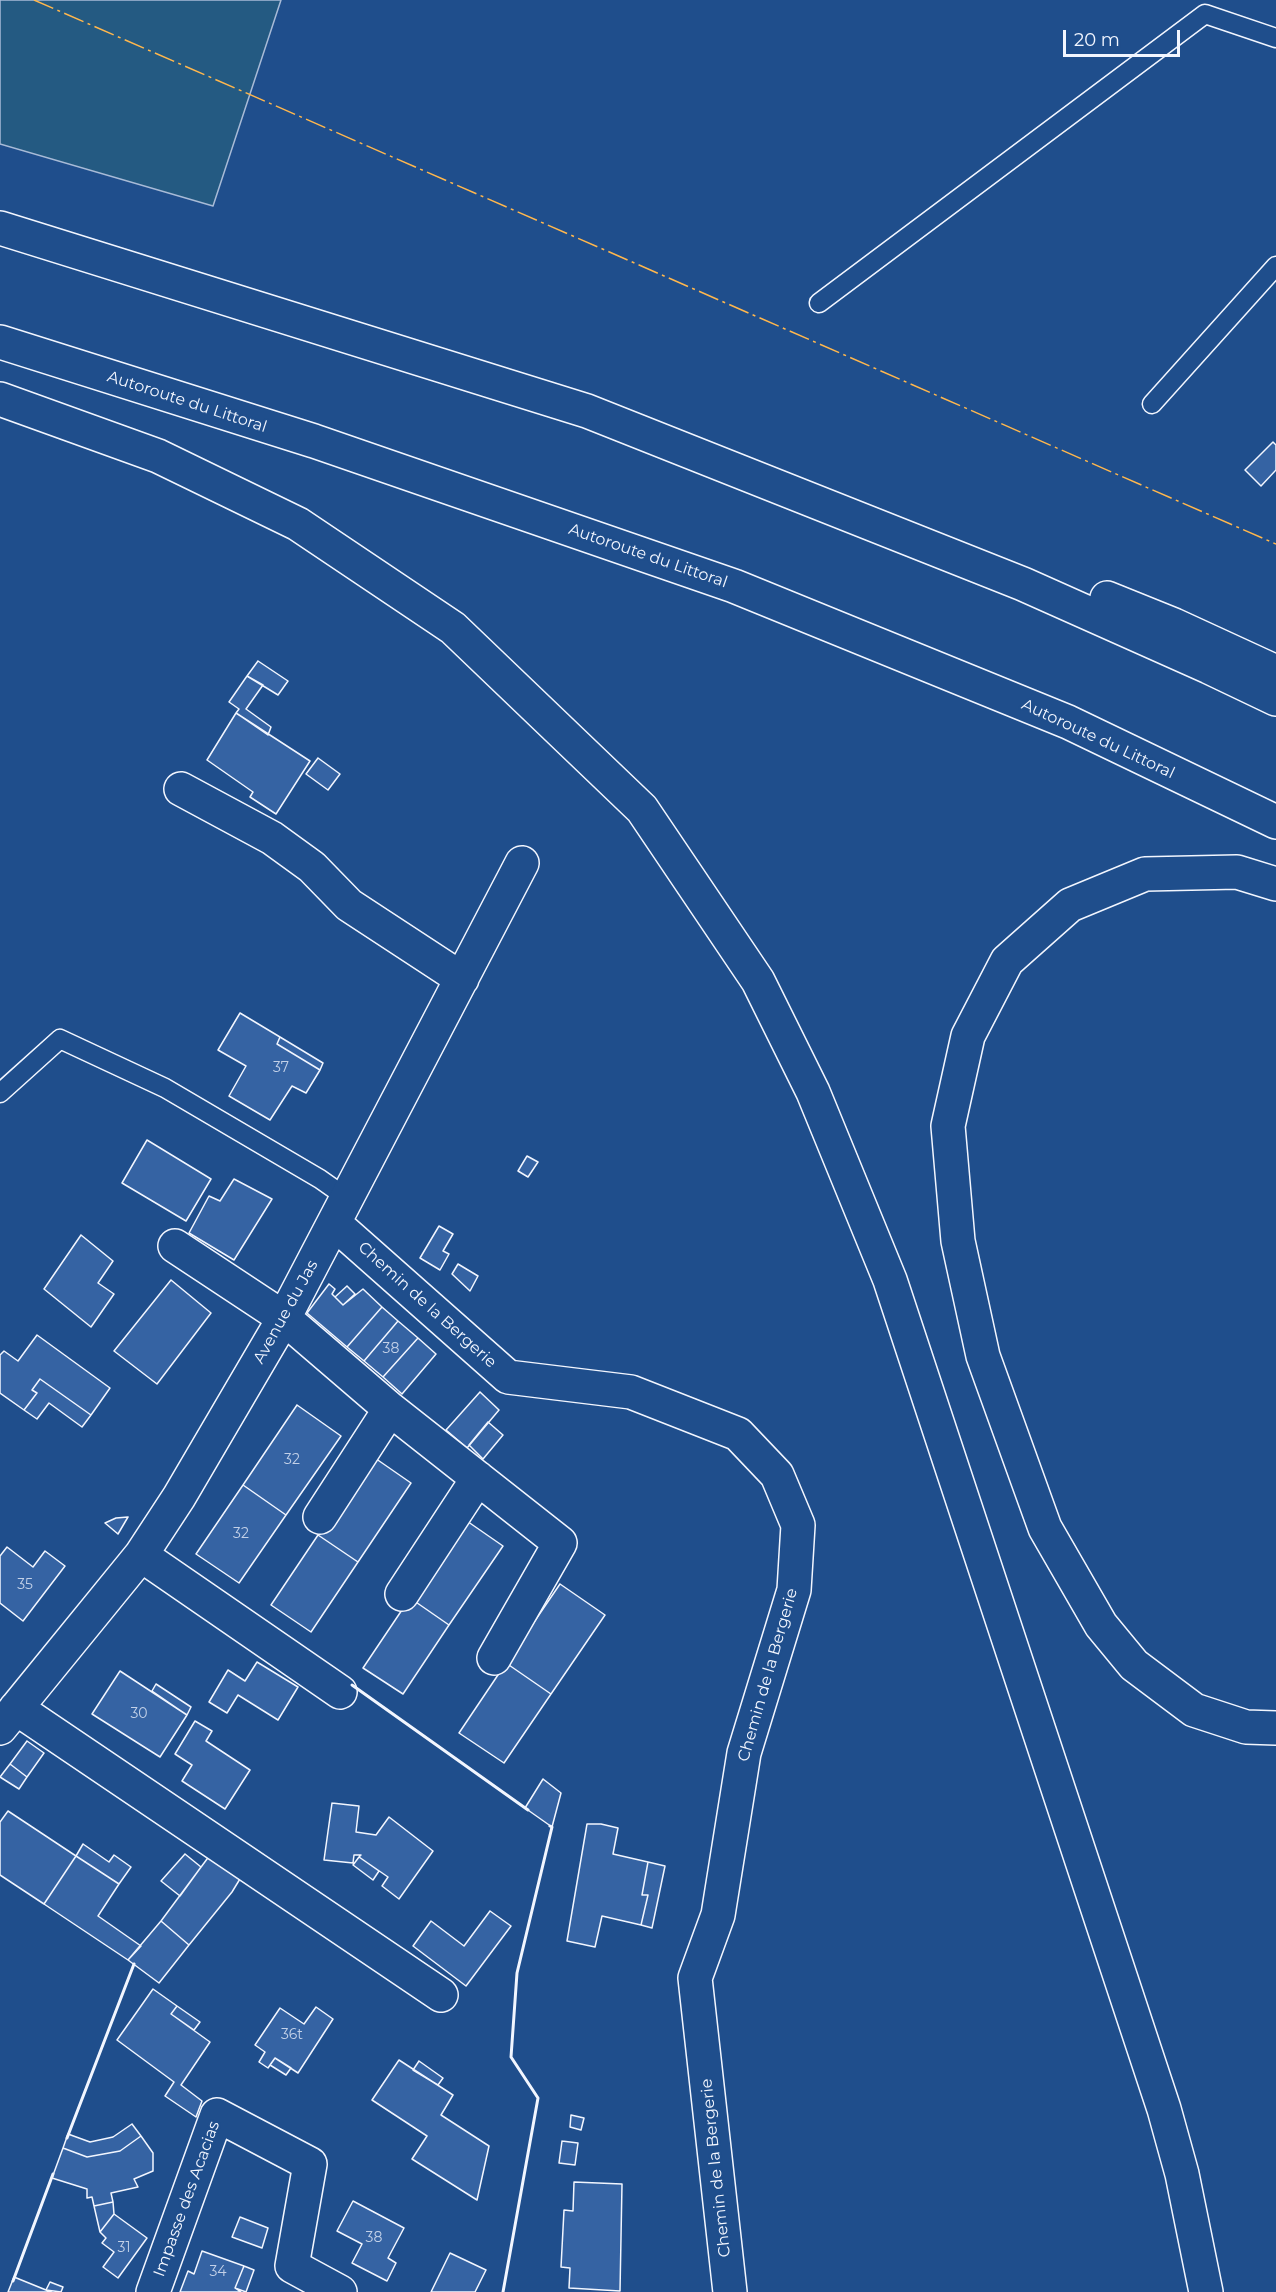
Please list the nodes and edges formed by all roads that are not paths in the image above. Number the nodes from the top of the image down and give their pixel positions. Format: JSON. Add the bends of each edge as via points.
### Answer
{"nodes":[{"id":1,"x":1276,"y":38,"type":"edge"},
{"id":2,"x":0,"y":228,"type":"edge"},
{"id":3,"x":1276,"y":266,"type":"edge"},
{"id":4,"x":819,"y":303,"type":"dead end"},
{"id":5,"x":0,"y":342,"type":"edge"},
{"id":6,"x":0,"y":399,"type":"edge"},
{"id":7,"x":1152,"y":404,"type":"dead end"},
{"id":8,"x":586,"y":411,"type":"junction"},
{"id":9,"x":1276,"y":672,"type":"edge"},
{"id":10,"x":1276,"y":699,"type":"edge"},
{"id":11,"x":181,"y":789,"type":"dead end"},
{"id":12,"x":1276,"y":822,"type":"edge"},
{"id":13,"x":522,"y":863,"type":"dead end"},
{"id":14,"x":1276,"y":884,"type":"edge"},
{"id":15,"x":462,"y":979,"type":"junction"},
{"id":16,"x":0,"y":1093,"type":"edge"},
{"id":17,"x":340,"y":1210,"type":"junction"},
{"id":18,"x":176,"y":1246,"type":"dead end"},
{"id":19,"x":284,"y":1318,"type":"junction"},
{"id":20,"x":390,"y":1409,"type":"junction"},
{"id":21,"x":478,"y":1478,"type":"junction"},
{"id":22,"x":320,"y":1517,"type":"dead end"},
{"id":23,"x":141,"y":1556,"type":"junction"},
{"id":24,"x":402,"y":1594,"type":"dead end"},
{"id":25,"x":494,"y":1658,"type":"dead end"},
{"id":26,"x":340,"y":1692,"type":"dead end"},
{"id":27,"x":8,"y":1718,"type":"edge"},
{"id":28,"x":1276,"y":1728,"type":"edge"},
{"id":29,"x":441,"y":1995,"type":"dead end"},
{"id":30,"x":153,"y":2292,"type":"edge"},
{"id":31,"x":340,"y":2292,"type":"edge"},
{"id":32,"x":730,"y":2292,"type":"edge"},
{"id":33,"x":1206,"y":2292,"type":"edge"}],
"edges":[{"from":1,"to":4,"type":"lane","via":[[1205,14]]},
{"from":2,"to":8,"type":"main road"},
{"from":3,"to":7,"type":"lane"},
{"from":5,"to":12,"type":"main road","name":"Autoroute du Littoral","via":[[314,441],[734,586],[1068,722]]},
{"from":6,"to":33,"type":"main road","via":[[158,456],[298,524],[453,628],[642,809],[758,981],[813,1092],[890,1280],[1164,2109],[1182,2174]]},
{"from":8,"to":9,"type":"main road","via":[[951,535],[1174,625]]},
{"from":8,"to":10,"type":"main road","via":[[1023,584]]},
{"from":11,"to":15,"type":"main road","via":[[272,838],[312,867],[349,905]]},
{"from":13,"to":15,"type":"main road","name":"Avenue du Jas"},
{"from":14,"to":28,"type":"main road","via":[[1238,872],[1145,874],[1070,905],[1007,961],[968,1036],[948,1126],[958,1241],[983,1356],[1045,1528],[1101,1625],[1134,1665],[1194,1710],[1246,1727]]},
{"from":15,"to":17,"type":"main road","name":"Avenue du Jas"},
{"from":16,"to":17,"type":"lane","via":[[60,1039],[165,1088],[320,1179]]},
{"from":17,"to":19,"type":"main road","name":"Avenue du Jas"},
{"from":17,"to":32,"type":"main road","name":"Chemin de la Bergerie","via":[[508,1377],[631,1392],[738,1434],[777,1475],[798,1525],[794,1590],[744,1753],[718,1915],[695,1978]]},
{"from":18,"to":19,"type":"main road"},
{"from":19,"to":20,"type":"main road"},
{"from":19,"to":23,"type":"main road","name":"Avenue du Jas"},
{"from":20,"to":21,"type":"main road"},
{"from":20,"to":22,"type":"main road"},
{"from":21,"to":24,"type":"main road"},
{"from":21,"to":25,"type":"main road","via":[[560,1543]]},
{"from":23,"to":26,"type":"main road"},
{"from":23,"to":27,"type":"main road","name":"Avenue du Jas"},
{"from":27,"to":29,"type":"main road"},
{"from":30,"to":31,"type":"main road","name":"Impasse des Acacias","via":[[217,2115],[310,2163],[292,2266]]}]}
